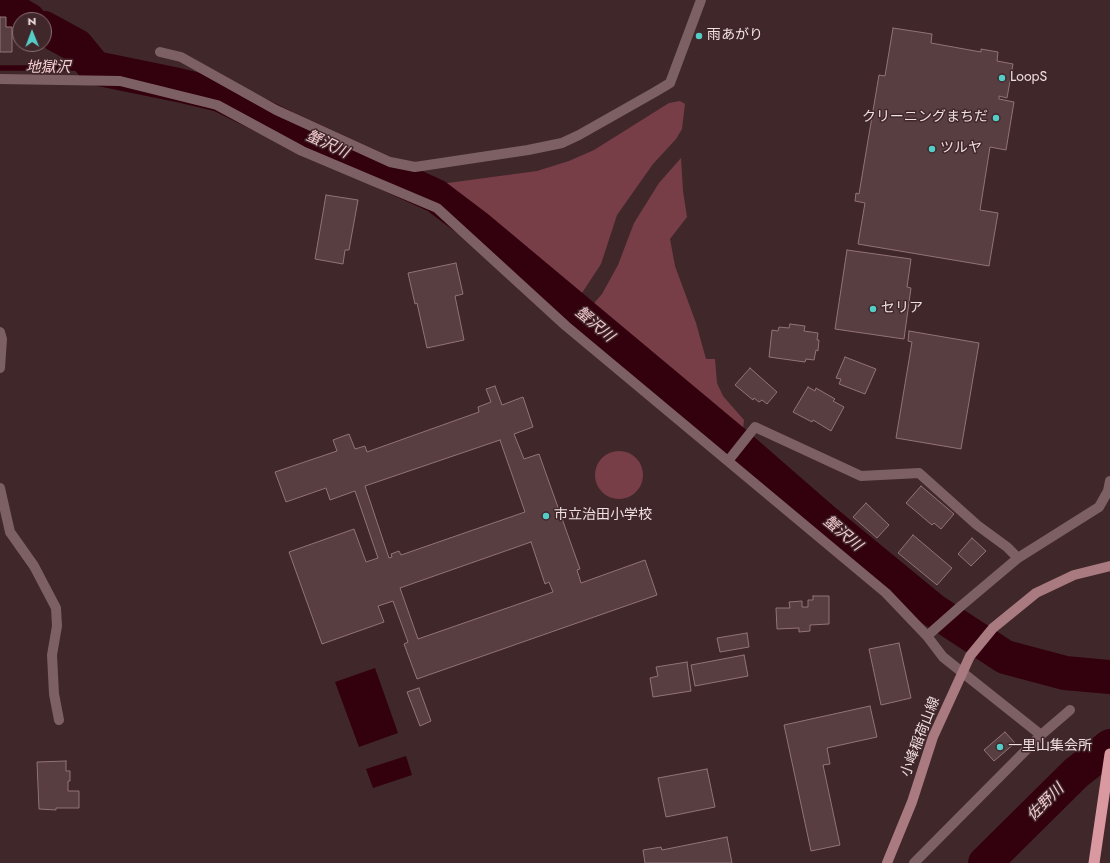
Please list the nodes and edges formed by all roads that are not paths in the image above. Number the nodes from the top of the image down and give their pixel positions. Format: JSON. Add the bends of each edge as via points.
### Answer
{"nodes":[{"id":1,"x":701,"y":0,"type":"edge"},
{"id":2,"x":160,"y":52,"type":"dead end"},
{"id":3,"x":0,"y":79,"type":"edge"},
{"id":4,"x":0,"y":332,"type":"edge"},
{"id":5,"x":0,"y":368,"type":"edge"},
{"id":6,"x":731,"y":458,"type":"junction"},
{"id":7,"x":1110,"y":481,"type":"edge"},
{"id":8,"x":0,"y":488,"type":"edge"},
{"id":9,"x":1018,"y":558,"type":"junction"},
{"id":10,"x":1110,"y":566,"type":"edge"},
{"id":11,"x":931,"y":633,"type":"junction"},
{"id":12,"x":962,"y":672,"type":"junction"},
{"id":13,"x":1070,"y":710,"type":"dead end"},
{"id":14,"x":59,"y":720,"type":"dead end"},
{"id":15,"x":1041,"y":735,"type":"junction"},
{"id":16,"x":1110,"y":754,"type":"edge"},
{"id":17,"x":887,"y":863,"type":"edge"},
{"id":18,"x":914,"y":863,"type":"edge"},
{"id":19,"x":1094,"y":863,"type":"edge"}],
"edges":[{"from":1,"to":2,"type":"street","via":[[670,83],[562,143],[415,167],[390,162],[276,110],[181,58]]},
{"from":3,"to":6,"type":"street","via":[[120,81],[217,105],[302,151],[437,208],[566,326]]},
{"from":4,"to":5,"type":"street"},
{"from":6,"to":9,"type":"street","via":[[755,428],[861,476],[919,473]]},
{"from":6,"to":11,"type":"street"},
{"from":7,"to":9,"type":"street","via":[[1108,491],[1099,507]]},
{"from":8,"to":14,"type":"street","via":[[10,532],[34,566],[56,608],[52,655],[54,694]]},
{"from":9,"to":11,"type":"street"},
{"from":10,"to":12,"type":"main road","name":"小峰稲荷山線","via":[[1074,575],[1036,593],[993,628],[970,656]]},
{"from":11,"to":12,"type":"street","via":[[943,656]]},
{"from":12,"to":15,"type":"street"},
{"from":12,"to":17,"type":"main road","name":"小峰稲荷山線","via":[[933,737],[912,802]]},
{"from":13,"to":15,"type":"street"},
{"from":15,"to":18,"type":"street"},
{"from":16,"to":19,"type":"highway"}]}
